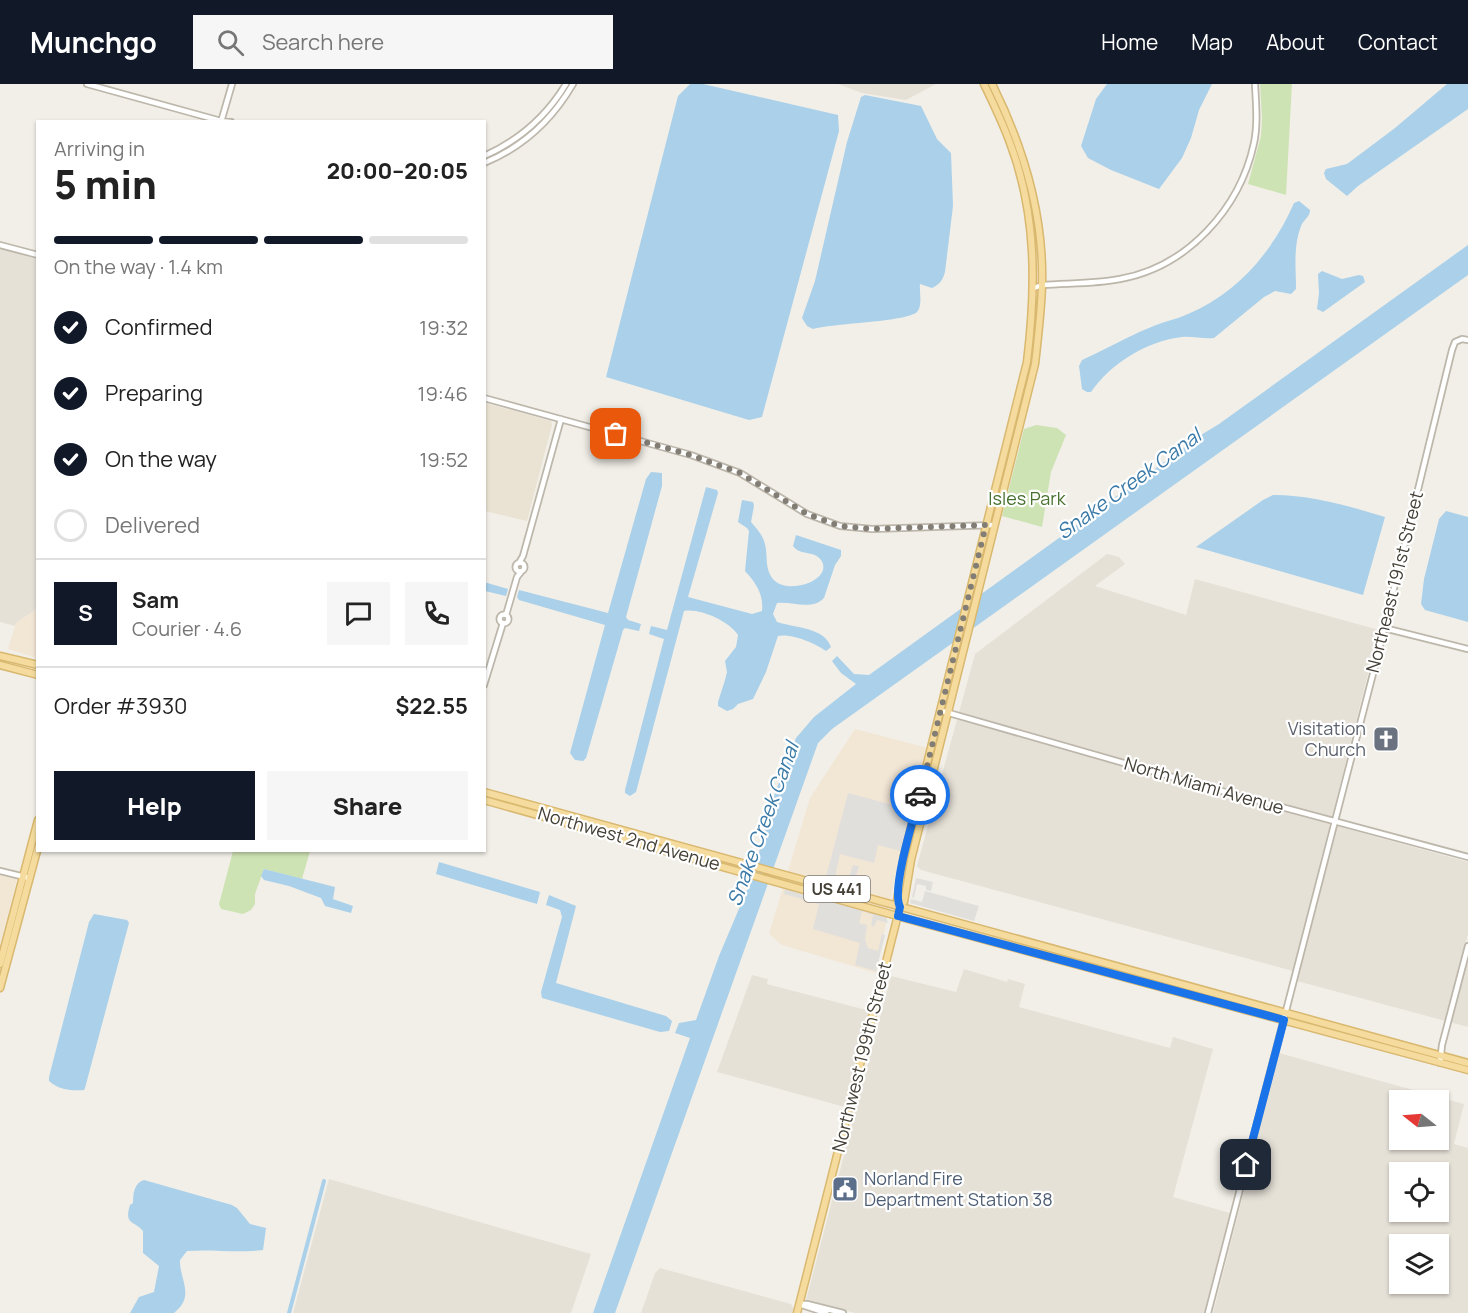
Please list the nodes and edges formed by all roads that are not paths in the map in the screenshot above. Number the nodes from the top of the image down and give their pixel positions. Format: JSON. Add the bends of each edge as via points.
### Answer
{"nodes":[{"id":1,"x":87,"y":84,"type":"edge"},
{"id":2,"x":232,"y":84,"type":"edge"},
{"id":3,"x":566,"y":84,"type":"edge"},
{"id":4,"x":573,"y":84,"type":"edge"},
{"id":5,"x":984,"y":84,"type":"edge"},
{"id":6,"x":992,"y":84,"type":"edge"},
{"id":7,"x":1255,"y":84,"type":"edge"},
{"id":8,"x":217,"y":120,"type":"edge"},
{"id":9,"x":221,"y":120,"type":"edge"},
{"id":10,"x":486,"y":155,"type":"edge"},
{"id":11,"x":486,"y":162,"type":"edge"},
{"id":12,"x":0,"y":245,"type":"edge"},
{"id":13,"x":36,"y":254,"type":"edge"},
{"id":14,"x":1042,"y":285,"type":"junction"},
{"id":15,"x":1034,"y":288,"type":"junction"},
{"id":16,"x":1468,"y":340,"type":"edge"},
{"id":17,"x":486,"y":399,"type":"edge"},
{"id":18,"x":561,"y":418,"type":"junction"},
{"id":19,"x":986,"y":525,"type":"junction"},
{"id":20,"x":994,"y":525,"type":"junction"},
{"id":21,"x":1384,"y":628,"type":"junction"},
{"id":22,"x":1468,"y":649,"type":"edge"},
{"id":23,"x":0,"y":656,"type":"edge"},
{"id":24,"x":0,"y":665,"type":"edge"},
{"id":25,"x":36,"y":665,"type":"edge"},
{"id":26,"x":36,"y":674,"type":"edge"},
{"id":27,"x":486,"y":678,"type":"edge"},
{"id":28,"x":942,"y":711,"type":"junction"},
{"id":29,"x":949,"y":713,"type":"junction"},
{"id":30,"x":486,"y":793,"type":"edge"},
{"id":31,"x":486,"y":801,"type":"edge"},
{"id":32,"x":1335,"y":822,"type":"junction"},
{"id":33,"x":36,"y":830,"type":"edge"},
{"id":34,"x":36,"y":852,"type":"edge"},
{"id":35,"x":1468,"y":857,"type":"edge"},
{"id":36,"x":0,"y":870,"type":"edge"},
{"id":37,"x":754,"y":870,"type":"junction"},
{"id":38,"x":26,"y":877,"type":"junction"},
{"id":39,"x":900,"y":907,"type":"junction"},
{"id":40,"x":898,"y":916,"type":"junction"},
{"id":41,"x":1468,"y":946,"type":"edge"},
{"id":42,"x":0,"y":964,"type":"edge"},
{"id":43,"x":0,"y":988,"type":"edge"},
{"id":44,"x":1285,"y":1016,"type":"junction"},
{"id":45,"x":1440,"y":1055,"type":"junction"},
{"id":46,"x":1440,"y":1063,"type":"junction"},
{"id":47,"x":1468,"y":1063,"type":"edge"},
{"id":48,"x":1468,"y":1070,"type":"edge"},
{"id":49,"x":800,"y":1304,"type":"junction"},
{"id":50,"x":797,"y":1313,"type":"edge"},
{"id":51,"x":826,"y":1313,"type":"edge"},
{"id":52,"x":843,"y":1313,"type":"edge"},
{"id":53,"x":1208,"y":1313,"type":"edge"}],
"edges":[{"from":1,"to":8,"type":"street"},
{"from":2,"to":9,"type":"street"},
{"from":3,"to":10,"type":"street","via":[[527,131]]},
{"from":4,"to":11,"type":"street","via":[[540,128],[518,146]]},
{"from":5,"to":15,"type":"main road","name":"Northwest 199th Street","via":[[1011,145],[1025,194]]},
{"from":6,"to":14,"type":"main road","name":"Northwest 199th Street","via":[[1015,135],[1031,189]]},
{"from":7,"to":14,"type":"street","via":[[1256,122],[1250,160],[1234,196],[1200,238],[1176,257],[1141,274],[1103,282]]},
{"from":12,"to":13,"type":"street"},
{"from":14,"to":15,"type":"street"},
{"from":14,"to":20,"type":"main road","name":"Northwest 199th Street","via":[[1035,364]]},
{"from":15,"to":19,"type":"main road","name":"Northwest 199th Street","via":[[1027,362]]},
{"from":16,"to":21,"type":"street","name":"Northeast 191st Street","via":[[1455,342]]},
{"from":17,"to":18,"type":"street"},
{"from":18,"to":19,"type":"street","via":[[740,473],[807,514],[840,526],[872,529]]},
{"from":18,"to":27,"type":"street","via":[[521,563],[524,568],[519,571],[506,615],[500,618],[503,623]]},
{"from":19,"to":20,"type":"street"},
{"from":19,"to":28,"type":"main road","name":"Northwest 199th Street"},
{"from":20,"to":29,"type":"main road","name":"Northwest 199th Street"},
{"from":21,"to":22,"type":"street"},
{"from":21,"to":32,"type":"street","name":"Northeast 191st Street"},
{"from":23,"to":25,"type":"main road"},
{"from":24,"to":26,"type":"main road"},
{"from":28,"to":29,"type":"street","name":"North Miami Avenue"},
{"from":28,"to":39,"type":"main road","name":"Northwest 199th Street","via":[[904,856],[897,899]]},
{"from":29,"to":32,"type":"street","name":"North Miami Avenue"},
{"from":29,"to":39,"type":"main road","name":"Northwest 199th Street"},
{"from":30,"to":37,"type":"main road","name":"Northwest 2nd Avenue","number":"US 441"},
{"from":31,"to":37,"type":"main road","name":"Northwest 2nd Avenue","number":"US 441"},
{"from":32,"to":35,"type":"street","name":"North Miami Avenue"},
{"from":32,"to":44,"type":"street","name":"Northeast 191st Street"},
{"from":33,"to":38,"type":"main road"},
{"from":34,"to":38,"type":"main road"},
{"from":36,"to":38,"type":"street"},
{"from":37,"to":39,"type":"main road","name":"Northwest 2nd Avenue","number":"US 441"},
{"from":37,"to":40,"type":"main road","name":"Northwest 2nd Avenue","number":"US 441","via":[[771,879]]},
{"from":38,"to":42,"type":"main road"},
{"from":38,"to":43,"type":"main road"},
{"from":39,"to":40,"type":"main road","name":"Northwest 199th Street"},
{"from":39,"to":44,"type":"main road","name":"Northwest 2nd Avenue","number":"US 441"},
{"from":40,"to":44,"type":"main road","name":"Northwest 2nd Avenue","number":"US 441"},
{"from":40,"to":49,"type":"main road","name":"Northwest 199th Street"},
{"from":41,"to":45,"type":"street"},
{"from":44,"to":45,"type":"main road","name":"Northwest 2nd Avenue","number":"US 441"},
{"from":44,"to":46,"type":"main road","name":"Northwest 2nd Avenue","number":"US 441"},
{"from":44,"to":53,"type":"street","name":"Northeast 191st Street"},
{"from":45,"to":46,"type":"street"},
{"from":45,"to":47,"type":"main road","name":"Northwest 2nd Avenue","number":"US 441"},
{"from":46,"to":48,"type":"main road","name":"Northwest 2nd Avenue","number":"US 441"},
{"from":49,"to":50,"type":"main road","name":"Northwest 199th Street"},
{"from":49,"to":51,"type":"street"},
{"from":49,"to":52,"type":"street"}]}
